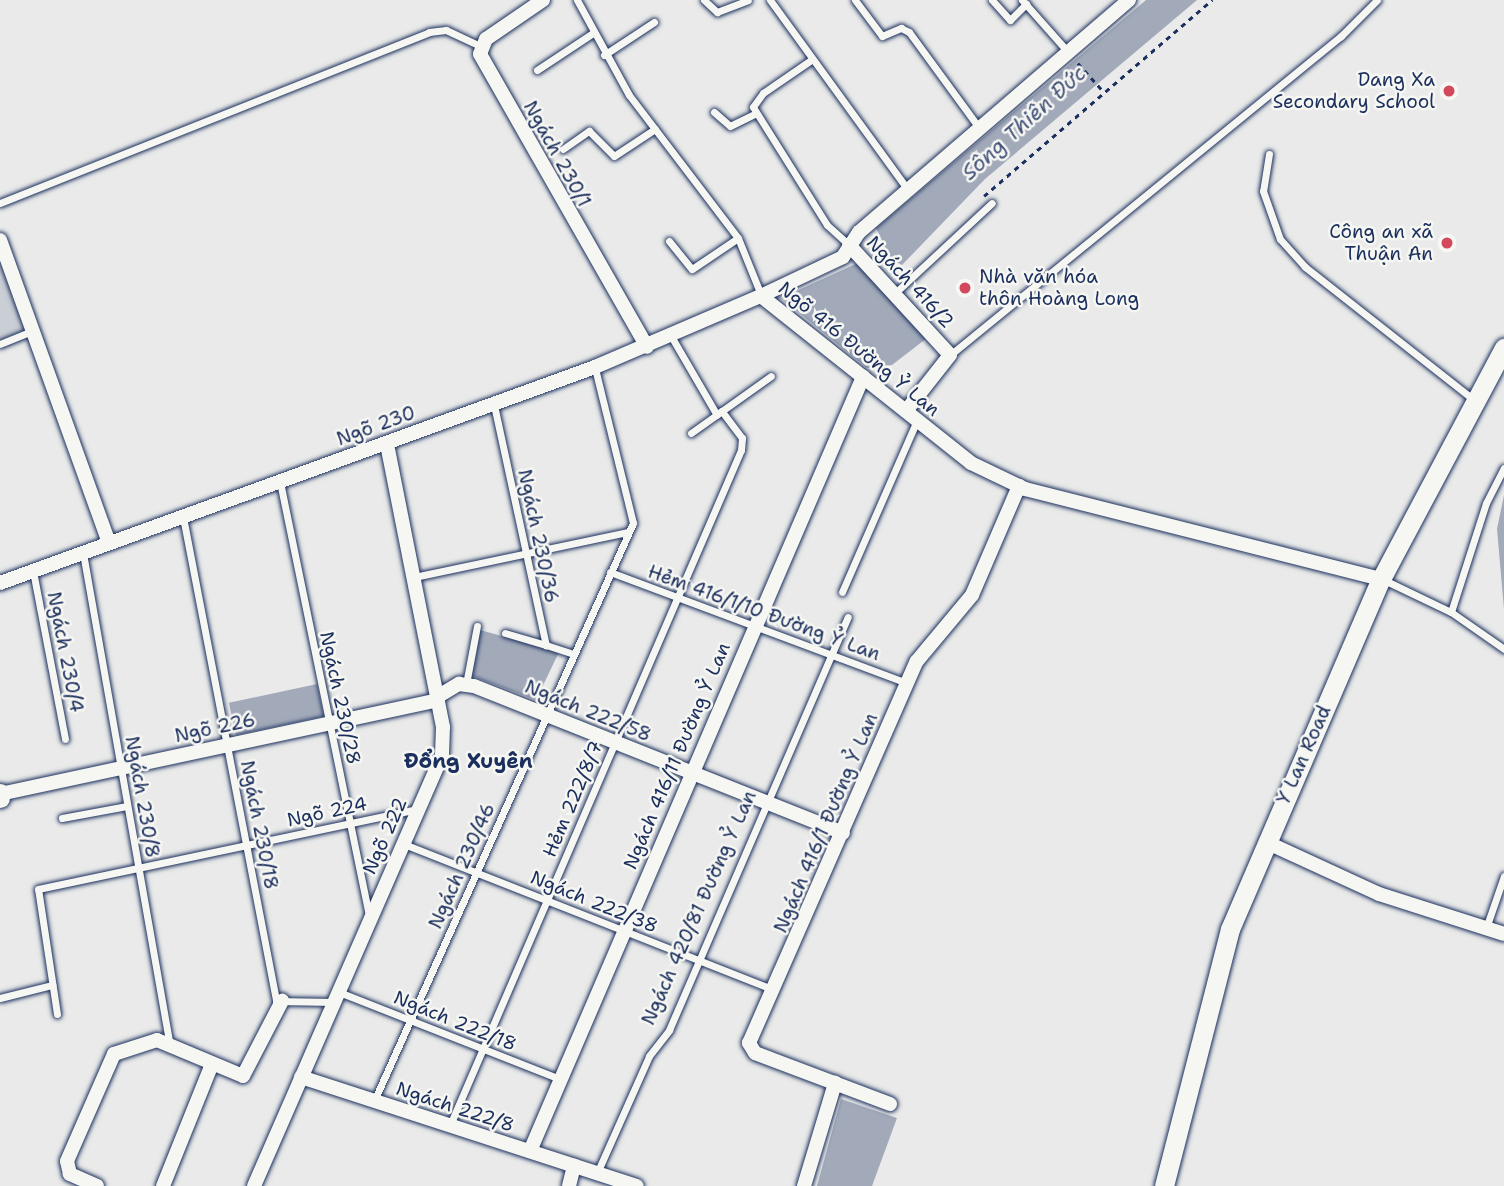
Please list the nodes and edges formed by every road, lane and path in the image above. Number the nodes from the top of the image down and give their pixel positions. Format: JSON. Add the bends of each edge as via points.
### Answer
{"nodes":[{"id":1,"x":543,"y":0,"type":"edge"},
{"id":2,"x":577,"y":0,"type":"edge"},
{"id":3,"x":704,"y":0,"type":"edge"},
{"id":4,"x":748,"y":0,"type":"edge"},
{"id":5,"x":770,"y":0,"type":"edge"},
{"id":6,"x":855,"y":0,"type":"edge"},
{"id":7,"x":992,"y":0,"type":"edge"},
{"id":8,"x":1129,"y":0,"type":"edge"},
{"id":9,"x":1212,"y":0,"type":"edge"},
{"id":10,"x":1377,"y":0,"type":"edge"},
{"id":11,"x":1024,"y":2,"type":"edge"},
{"id":12,"x":654,"y":22,"type":"dead end"},
{"id":13,"x":593,"y":33,"type":"junction"},
{"id":14,"x":480,"y":46,"type":"junction"},
{"id":15,"x":1069,"y":52,"type":"junction"},
{"id":16,"x":604,"y":55,"type":"junction"},
{"id":17,"x":811,"y":60,"type":"junction"},
{"id":18,"x":537,"y":70,"type":"dead end"},
{"id":19,"x":1102,"y":91,"type":"junction"},
{"id":20,"x":714,"y":112,"type":"dead end"},
{"id":21,"x":755,"y":114,"type":"junction"},
{"id":22,"x":655,"y":130,"type":"junction"},
{"id":23,"x":981,"y":130,"type":"junction"},
{"id":24,"x":563,"y":149,"type":"dead end"},
{"id":25,"x":1269,"y":154,"type":"dead end"},
{"id":26,"x":909,"y":192,"type":"junction"},
{"id":27,"x":0,"y":203,"type":"edge"},
{"id":28,"x":992,"y":203,"type":"dead end"},
{"id":29,"x":977,"y":204,"type":"dead end"},
{"id":30,"x":738,"y":239,"type":"junction"},
{"id":31,"x":0,"y":240,"type":"edge"},
{"id":32,"x":669,"y":241,"type":"dead end"},
{"id":33,"x":849,"y":245,"type":"junction"},
{"id":34,"x":895,"y":293,"type":"junction"},
{"id":35,"x":761,"y":296,"type":"junction"},
{"id":36,"x":35,"y":330,"type":"junction"},
{"id":37,"x":671,"y":336,"type":"junction"},
{"id":38,"x":0,"y":344,"type":"edge"},
{"id":39,"x":647,"y":347,"type":"junction"},
{"id":40,"x":1504,"y":348,"type":"edge"},
{"id":41,"x":950,"y":355,"type":"junction"},
{"id":42,"x":595,"y":367,"type":"junction"},
{"id":43,"x":771,"y":376,"type":"dead end"},
{"id":44,"x":863,"y":377,"type":"junction"},
{"id":45,"x":1476,"y":401,"type":"junction"},
{"id":46,"x":494,"y":404,"type":"junction"},
{"id":47,"x":719,"y":413,"type":"junction"},
{"id":48,"x":912,"y":415,"type":"junction"},
{"id":49,"x":691,"y":433,"type":"dead end"},
{"id":50,"x":387,"y":443,"type":"junction"},
{"id":51,"x":1504,"y":468,"type":"edge"},
{"id":52,"x":280,"y":481,"type":"junction"},
{"id":53,"x":1019,"y":486,"type":"junction"},
{"id":54,"x":183,"y":516,"type":"junction"},
{"id":55,"x":628,"y":532,"type":"junction"},
{"id":56,"x":109,"y":543,"type":"junction"},
{"id":57,"x":83,"y":552,"type":"junction"},
{"id":58,"x":526,"y":554,"type":"junction"},
{"id":59,"x":33,"y":570,"type":"junction"},
{"id":60,"x":610,"y":572,"type":"junction"},
{"id":61,"x":414,"y":577,"type":"junction"},
{"id":62,"x":1381,"y":579,"type":"junction"},
{"id":63,"x":0,"y":583,"type":"edge"},
{"id":64,"x":842,"y":592,"type":"dead end"},
{"id":65,"x":678,"y":597,"type":"junction"},
{"id":66,"x":1451,"y":612,"type":"junction"},
{"id":67,"x":848,"y":617,"type":"dead end"},
{"id":68,"x":477,"y":626,"type":"dead end"},
{"id":69,"x":754,"y":626,"type":"junction"},
{"id":70,"x":505,"y":633,"type":"dead end"},
{"id":71,"x":545,"y":645,"type":"junction"},
{"id":72,"x":1504,"y":649,"type":"edge"},
{"id":73,"x":574,"y":654,"type":"junction"},
{"id":74,"x":831,"y":655,"type":"junction"},
{"id":75,"x":907,"y":683,"type":"junction"},
{"id":76,"x":466,"y":684,"type":"junction"},
{"id":77,"x":438,"y":699,"type":"junction"},
{"id":78,"x":546,"y":715,"type":"junction"},
{"id":79,"x":330,"y":723,"type":"junction"},
{"id":80,"x":65,"y":739,"type":"dead end"},
{"id":81,"x":615,"y":742,"type":"junction"},
{"id":82,"x":228,"y":745,"type":"junction"},
{"id":83,"x":121,"y":768,"type":"junction"},
{"id":84,"x":690,"y":772,"type":"junction"},
{"id":85,"x":0,"y":795,"type":"edge"},
{"id":86,"x":767,"y":803,"type":"junction"},
{"id":87,"x":127,"y":806,"type":"junction"},
{"id":88,"x":418,"y":809,"type":"junction"},
{"id":89,"x":62,"y":818,"type":"dead end"},
{"id":90,"x":350,"y":823,"type":"junction"},
{"id":91,"x":844,"y":833,"type":"junction"},
{"id":92,"x":1266,"y":842,"type":"junction"},
{"id":93,"x":403,"y":844,"type":"junction"},
{"id":94,"x":247,"y":845,"type":"junction"},
{"id":95,"x":139,"y":868,"type":"junction"},
{"id":96,"x":476,"y":873,"type":"junction"},
{"id":97,"x":1504,"y":876,"type":"edge"},
{"id":98,"x":547,"y":901,"type":"junction"},
{"id":99,"x":370,"y":920,"type":"junction"},
{"id":100,"x":1485,"y":928,"type":"junction"},
{"id":101,"x":623,"y":931,"type":"junction"},
{"id":102,"x":1504,"y":934,"type":"edge"},
{"id":103,"x":699,"y":961,"type":"junction"},
{"id":104,"x":52,"y":985,"type":"junction"},
{"id":105,"x":774,"y":990,"type":"junction"},
{"id":106,"x":336,"y":997,"type":"junction"},
{"id":107,"x":0,"y":998,"type":"edge"},
{"id":108,"x":282,"y":1001,"type":"junction"},
{"id":109,"x":57,"y":1014,"type":"dead end"},
{"id":110,"x":410,"y":1020,"type":"junction"},
{"id":111,"x":170,"y":1046,"type":"junction"},
{"id":112,"x":483,"y":1049,"type":"junction"},
{"id":113,"x":212,"y":1064,"type":"junction"},
{"id":114,"x":301,"y":1077,"type":"junction"},
{"id":115,"x":560,"y":1079,"type":"junction"},
{"id":116,"x":835,"y":1083,"type":"junction"},
{"id":117,"x":374,"y":1101,"type":"junction"},
{"id":118,"x":890,"y":1104,"type":"dead end"},
{"id":119,"x":450,"y":1125,"type":"junction"},
{"id":120,"x":530,"y":1151,"type":"junction"},
{"id":121,"x":574,"y":1166,"type":"junction"},
{"id":122,"x":597,"y":1173,"type":"junction"},
{"id":123,"x":617,"y":1183,"type":"edge"},
{"id":124,"x":97,"y":1186,"type":"edge"},
{"id":125,"x":163,"y":1186,"type":"edge"},
{"id":126,"x":254,"y":1186,"type":"edge"},
{"id":127,"x":569,"y":1186,"type":"edge"},
{"id":128,"x":637,"y":1186,"type":"edge"},
{"id":129,"x":804,"y":1186,"type":"edge"},
{"id":130,"x":1164,"y":1186,"type":"edge"}],
"edges":[{"from":1,"to":14,"type":"street"},
{"from":2,"to":13,"type":"lane"},
{"from":3,"to":4,"type":"lane","via":[[717,12]]},
{"from":5,"to":17,"type":"lane"},
{"from":6,"to":23,"type":"lane","via":[[882,36],[901,28],[909,32]]},
{"from":7,"to":11,"type":"lane","via":[[1010,19]]},
{"from":8,"to":15,"type":"street","name":"Ngõ 416 Đường Ỷ Lan"},
{"from":9,"to":19,"type":"path"},
{"from":10,"to":41,"type":"lane","via":[[1341,36]]},
{"from":11,"to":15,"type":"lane"},
{"from":12,"to":16,"type":"lane"},
{"from":13,"to":16,"type":"lane"},
{"from":13,"to":18,"type":"lane"},
{"from":14,"to":27,"type":"lane","via":[[446,30],[429,32]]},
{"from":14,"to":39,"type":"street","name":"Ngách 230/1","via":[[548,179]]},
{"from":15,"to":19,"type":"path"},
{"from":15,"to":23,"type":"street","name":"Ngõ 416 Đường Ỷ Lan"},
{"from":16,"to":22,"type":"lane"},
{"from":17,"to":21,"type":"lane","via":[[756,99]]},
{"from":17,"to":26,"type":"lane"},
{"from":19,"to":29,"type":"path"},
{"from":20,"to":21,"type":"lane","via":[[730,126]]},
{"from":21,"to":33,"type":"lane","via":[[827,225]]},
{"from":22,"to":24,"type":"lane","via":[[614,156],[589,131]]},
{"from":22,"to":30,"type":"lane"},
{"from":23,"to":26,"type":"street","name":"Ngõ 416 Đường Ỷ Lan"},
{"from":25,"to":45,"type":"lane","via":[[1263,191],[1280,239],[1305,267]]},
{"from":26,"to":33,"type":"street","name":"Ngõ 416 Đường Ỷ Lan"},
{"from":28,"to":34,"type":"lane"},
{"from":30,"to":32,"type":"lane","via":[[692,269]]},
{"from":30,"to":35,"type":"lane"},
{"from":31,"to":36,"type":"street"},
{"from":33,"to":34,"type":"street","name":"Ngách 416/2"},
{"from":33,"to":35,"type":"street","name":"Ngõ 416 Đường Ỷ Lan","via":[[821,271]]},
{"from":34,"to":41,"type":"street","name":"Ngách 416/2"},
{"from":35,"to":37,"type":"street","name":"Ngõ 230"},
{"from":35,"to":44,"type":"street","name":"Ngõ 416 Đường Ỷ Lan"},
{"from":36,"to":38,"type":"lane"},
{"from":36,"to":56,"type":"street"},
{"from":37,"to":39,"type":"street","name":"Ngõ 230"},
{"from":37,"to":47,"type":"lane"},
{"from":39,"to":42,"type":"street","name":"Ngõ 230"},
{"from":40,"to":45,"type":"main road","name":"Y Lan Road"},
{"from":41,"to":48,"type":"street","name":"Ngách 416/2"},
{"from":42,"to":46,"type":"street","name":"Ngõ 230"},
{"from":42,"to":55,"type":"lane","name":"Ngách 230/46","via":[[633,523]]},
{"from":43,"to":47,"type":"lane"},
{"from":44,"to":48,"type":"street","name":"Ngõ 416 Đường Ỷ Lan"},
{"from":44,"to":69,"type":"street","name":"Ngách 416/11 Đường Ỷ Lan"},
{"from":45,"to":62,"type":"main road","name":"Y Lan Road"},
{"from":46,"to":50,"type":"street","name":"Ngõ 230"},
{"from":46,"to":58,"type":"lane","name":"Ngách 230/36"},
{"from":47,"to":49,"type":"lane"},
{"from":47,"to":65,"type":"lane","name":"Hẻm 222/8/7","via":[[742,445]]},
{"from":48,"to":53,"type":"street","name":"Ngõ 416 Đường Ỷ Lan","via":[[971,463]]},
{"from":48,"to":64,"type":"lane"},
{"from":50,"to":52,"type":"street","name":"Ngõ 230"},
{"from":50,"to":61,"type":"street","name":"Ngõ 222"},
{"from":51,"to":66,"type":"lane","via":[[1486,503]]},
{"from":52,"to":54,"type":"street","name":"Ngõ 230"},
{"from":52,"to":79,"type":"lane","name":"Ngách 230/28"},
{"from":53,"to":62,"type":"street","name":"Ngõ 416 Đường Ỷ Lan"},
{"from":53,"to":75,"type":"street","name":"Ngách 416/1 Đường Ỷ Lan","via":[[972,594],[924,651]]},
{"from":54,"to":56,"type":"street","name":"Ngõ 230"},
{"from":54,"to":82,"type":"lane","name":"Ngách 230/18"},
{"from":55,"to":58,"type":"lane"},
{"from":55,"to":60,"type":"lane","name":"Ngách 230/46"},
{"from":56,"to":57,"type":"street","name":"Ngõ 230"},
{"from":57,"to":59,"type":"street","name":"Ngõ 230"},
{"from":57,"to":83,"type":"lane","name":"Ngách 230/8"},
{"from":58,"to":61,"type":"lane"},
{"from":58,"to":71,"type":"lane","name":"Ngách 230/36"},
{"from":59,"to":63,"type":"street","name":"Ngõ 230"},
{"from":59,"to":80,"type":"lane","name":"Ngách 230/4"},
{"from":60,"to":65,"type":"lane","name":"Hẻm 416/1/10 Đường Ỷ Lan"},
{"from":60,"to":73,"type":"lane","name":"Ngách 230/46"},
{"from":61,"to":77,"type":"street","name":"Ngõ 222"},
{"from":62,"to":66,"type":"lane"},
{"from":62,"to":92,"type":"main road","name":"Y Lan Road"},
{"from":65,"to":69,"type":"lane","name":"Hẻm 416/1/10 Đường Ỷ Lan"},
{"from":65,"to":81,"type":"lane","name":"Hẻm 222/8/7"},
{"from":66,"to":72,"type":"lane"},
{"from":67,"to":74,"type":"lane","name":"Ngách 420/81 Đường Ỷ Lan"},
{"from":68,"to":76,"type":"lane"},
{"from":69,"to":74,"type":"lane","name":"Hẻm 416/1/10 Đường Ỷ Lan"},
{"from":69,"to":84,"type":"street","name":"Ngách 416/11 Đường Ỷ Lan"},
{"from":70,"to":71,"type":"lane"},
{"from":71,"to":73,"type":"lane"},
{"from":73,"to":78,"type":"lane","name":"Ngách 230/46"},
{"from":74,"to":75,"type":"lane","name":"Hẻm 416/1/10 Đường Ỷ Lan"},
{"from":74,"to":86,"type":"lane","name":"Ngách 420/81 Đường Ỷ Lan"},
{"from":75,"to":91,"type":"street","name":"Ngách 416/1 Đường Ỷ Lan"},
{"from":76,"to":77,"type":"street"},
{"from":76,"to":78,"type":"street","name":"Ngách 222/58"},
{"from":77,"to":79,"type":"street","name":"Ngõ 226"},
{"from":77,"to":88,"type":"street","name":"Ngõ 222","via":[[442,755]]},
{"from":78,"to":81,"type":"street","name":"Ngách 222/58"},
{"from":78,"to":96,"type":"lane","name":"Ngách 230/46"},
{"from":79,"to":82,"type":"street","name":"Ngõ 226"},
{"from":79,"to":90,"type":"lane","name":"Ngách 230/28"},
{"from":81,"to":84,"type":"street","name":"Ngách 222/58"},
{"from":81,"to":98,"type":"lane","name":"Hẻm 222/8/7"},
{"from":82,"to":83,"type":"street","name":"Ngõ 226"},
{"from":82,"to":94,"type":"lane","name":"Ngách 230/18"},
{"from":83,"to":85,"type":"street","name":"Ngõ 226"},
{"from":83,"to":87,"type":"lane","name":"Ngách 230/8"},
{"from":84,"to":86,"type":"street","name":"Ngách 222/58"},
{"from":84,"to":101,"type":"street","name":"Ngách 416/11 Đường Ỷ Lan"},
{"from":86,"to":91,"type":"street","name":"Ngách 222/58"},
{"from":86,"to":103,"type":"lane","name":"Ngách 420/81 Đường Ỷ Lan"},
{"from":87,"to":89,"type":"lane"},
{"from":87,"to":95,"type":"lane","name":"Ngách 230/8"},
{"from":88,"to":90,"type":"lane","name":"Ngõ 224"},
{"from":88,"to":93,"type":"street","name":"Ngõ 222"},
{"from":90,"to":94,"type":"lane","name":"Ngõ 224"},
{"from":90,"to":99,"type":"lane","name":"Ngách 230/28"},
{"from":91,"to":105,"type":"street","name":"Ngách 416/1 Đường Ỷ Lan"},
{"from":92,"to":100,"type":"street","via":[[1379,894]]},
{"from":92,"to":130,"type":"main road","name":"Y Lan Road","via":[[1230,929]]},
{"from":93,"to":96,"type":"lane","name":"Ngách 222/38"},
{"from":93,"to":99,"type":"street","name":"Ngõ 222"},
{"from":94,"to":95,"type":"lane","name":"Ngõ 224"},
{"from":94,"to":108,"type":"lane","name":"Ngách 230/18","via":[[276,1001]]},
{"from":95,"to":104,"type":"lane","name":"Ngõ 224","via":[[37,890]]},
{"from":95,"to":111,"type":"lane","name":"Ngách 230/8"},
{"from":96,"to":98,"type":"lane","name":"Ngách 222/38"},
{"from":96,"to":110,"type":"lane","name":"Ngách 230/46"},
{"from":97,"to":100,"type":"lane"},
{"from":98,"to":101,"type":"lane","name":"Ngách 222/38"},
{"from":98,"to":112,"type":"lane","name":"Hẻm 222/8/7"},
{"from":99,"to":106,"type":"street","name":"Ngõ 222"},
{"from":100,"to":102,"type":"street"},
{"from":101,"to":103,"type":"lane","name":"Ngách 222/38"},
{"from":101,"to":115,"type":"street","name":"Ngách 416/11 Đường Ỷ Lan"},
{"from":103,"to":105,"type":"lane","name":"Ngách 222/38"},
{"from":103,"to":122,"type":"lane","name":"Ngách 420/81 Đường Ỷ Lan","via":[[669,1030],[619,1115]]},
{"from":104,"to":107,"type":"lane"},
{"from":104,"to":109,"type":"lane"},
{"from":105,"to":116,"type":"street","name":"Ngách 416/1 Đường Ỷ Lan","via":[[751,1051]]},
{"from":106,"to":108,"type":"lane"},
{"from":106,"to":110,"type":"lane","name":"Ngách 222/18"},
{"from":106,"to":114,"type":"street","name":"Ngõ 222"},
{"from":108,"to":113,"type":"street","via":[[243,1076]]},
{"from":110,"to":112,"type":"lane","name":"Ngách 222/18"},
{"from":110,"to":117,"type":"lane","name":"Ngách 230/46"},
{"from":111,"to":113,"type":"street"},
{"from":111,"to":124,"type":"street","via":[[152,1040],[114,1054],[67,1161],[70,1174]]},
{"from":112,"to":115,"type":"lane","name":"Ngách 222/18"},
{"from":112,"to":119,"type":"lane","name":"Hẻm 222/8/7"},
{"from":113,"to":125,"type":"street"},
{"from":114,"to":117,"type":"street","name":"Ngách 222/8"},
{"from":114,"to":126,"type":"street","name":"Ngõ 222"},
{"from":115,"to":120,"type":"street","name":"Ngách 416/11 Đường Ỷ Lan"},
{"from":116,"to":118,"type":"street","name":"Ngách 416/1 Đường Ỷ Lan"},
{"from":116,"to":129,"type":"street"},
{"from":117,"to":119,"type":"street","name":"Ngách 222/8"},
{"from":119,"to":120,"type":"street","name":"Ngách 222/8"},
{"from":120,"to":121,"type":"street","name":"Ngách 222/8"},
{"from":121,"to":122,"type":"street","name":"Ngách 222/8"},
{"from":121,"to":127,"type":"street"},
{"from":122,"to":123,"type":"street"},
{"from":123,"to":128,"type":"street"}]}
